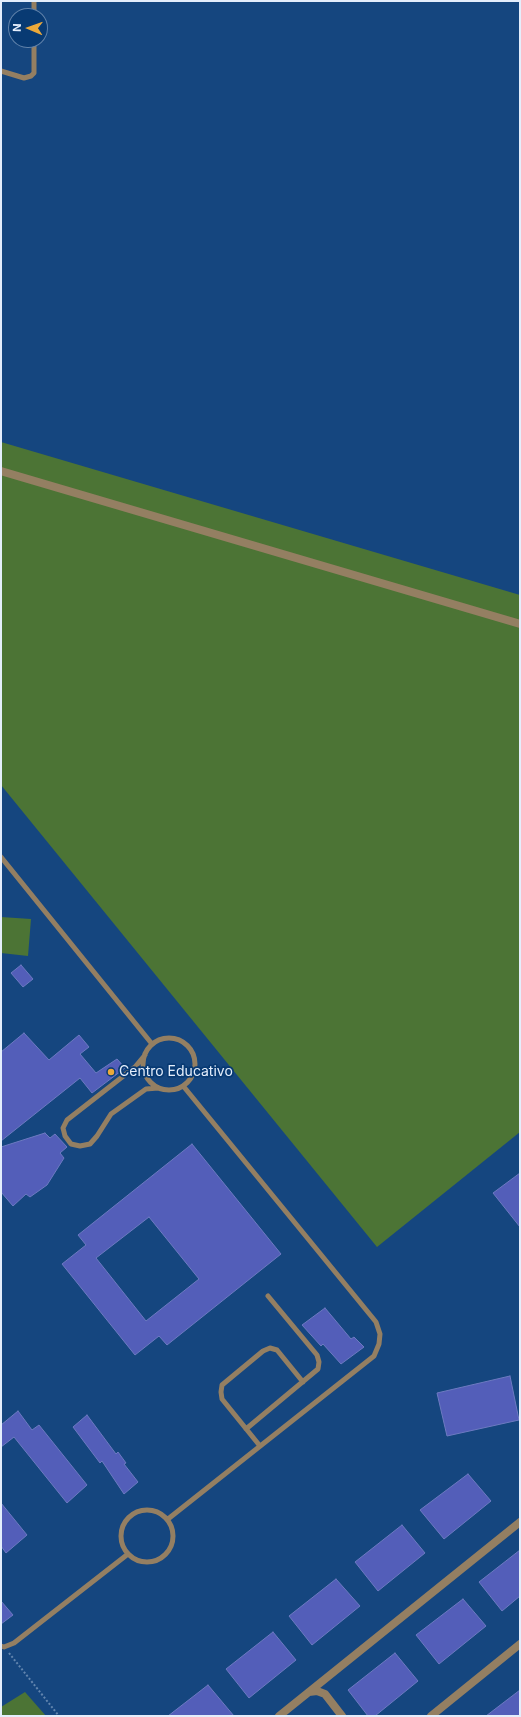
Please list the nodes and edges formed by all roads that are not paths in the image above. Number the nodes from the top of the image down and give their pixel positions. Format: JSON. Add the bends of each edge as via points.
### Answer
{"nodes":[{"id":1,"x":34,"y":48,"type":"edge"},
{"id":2,"x":1,"y":71,"type":"edge"},
{"id":3,"x":1,"y":471,"type":"edge"},
{"id":4,"x":520,"y":624,"type":"edge"},
{"id":5,"x":1,"y":857,"type":"edge"},
{"id":6,"x":152,"y":1044,"type":"junction"},
{"id":7,"x":145,"y":1055,"type":"junction"},
{"id":8,"x":184,"y":1087,"type":"junction"},
{"id":9,"x":158,"y":1088,"type":"junction"},
{"id":10,"x":268,"y":1296,"type":"dead end"},
{"id":11,"x":303,"y":1382,"type":"junction"},
{"id":12,"x":246,"y":1428,"type":"junction"},
{"id":13,"x":260,"y":1446,"type":"junction"},
{"id":14,"x":168,"y":1519,"type":"junction"},
{"id":15,"x":520,"y":1522,"type":"edge"},
{"id":16,"x":128,"y":1554,"type":"junction"},
{"id":17,"x":520,"y":1644,"type":"edge"},
{"id":18,"x":3,"y":1647,"type":"edge"},
{"id":19,"x":329,"y":1676,"type":"junction"},
{"id":20,"x":308,"y":1692,"type":"junction"},
{"id":21,"x":327,"y":1698,"type":"junction"},
{"id":22,"x":279,"y":1716,"type":"edge"},
{"id":23,"x":342,"y":1716,"type":"edge"},
{"id":24,"x":431,"y":1716,"type":"edge"}],
"edges":[{"from":1,"to":2,"type":"lane","via":[[34,73],[31,76],[24,78]]},
{"from":3,"to":4,"type":"street"},
{"from":5,"to":6,"type":"lane"},
{"from":6,"to":7,"type":"lane"},
{"from":6,"to":8,"type":"lane","via":[[165,1038],[179,1039],[191,1048],[196,1062],[195,1069]]},
{"from":7,"to":9,"type":"lane","via":[[143,1068],[148,1080]]},
{"from":7,"to":9,"type":"lane","via":[[135,1067],[67,1120],[65,1136],[71,1144],[90,1144],[111,1114],[146,1089]]},
{"from":8,"to":9,"type":"lane","via":[[171,1091]]},
{"from":8,"to":13,"type":"lane","via":[[376,1322],[380,1334],[374,1356]]},
{"from":10,"to":11,"type":"lane","via":[[317,1355],[318,1369]]},
{"from":11,"to":12,"type":"lane"},
{"from":11,"to":12,"type":"lane","via":[[277,1350],[270,1348],[263,1351],[222,1385],[222,1399]]},
{"from":12,"to":13,"type":"lane"},
{"from":13,"to":14,"type":"lane"},
{"from":14,"to":16,"type":"lane","via":[[173,1538],[165,1556],[153,1562],[139,1562]]},
{"from":14,"to":16,"type":"lane","via":[[156,1511],[143,1510],[130,1516],[122,1528],[122,1542]]},
{"from":15,"to":19,"type":"street"},
{"from":16,"to":18,"type":"lane","via":[[14,1643]]},
{"from":17,"to":24,"type":"street"},
{"from":19,"to":20,"type":"street"},
{"from":19,"to":21,"type":"street","via":[[325,1686]]},
{"from":20,"to":21,"type":"street","via":[[321,1692]]},
{"from":20,"to":22,"type":"street"},
{"from":21,"to":23,"type":"street"}]}
